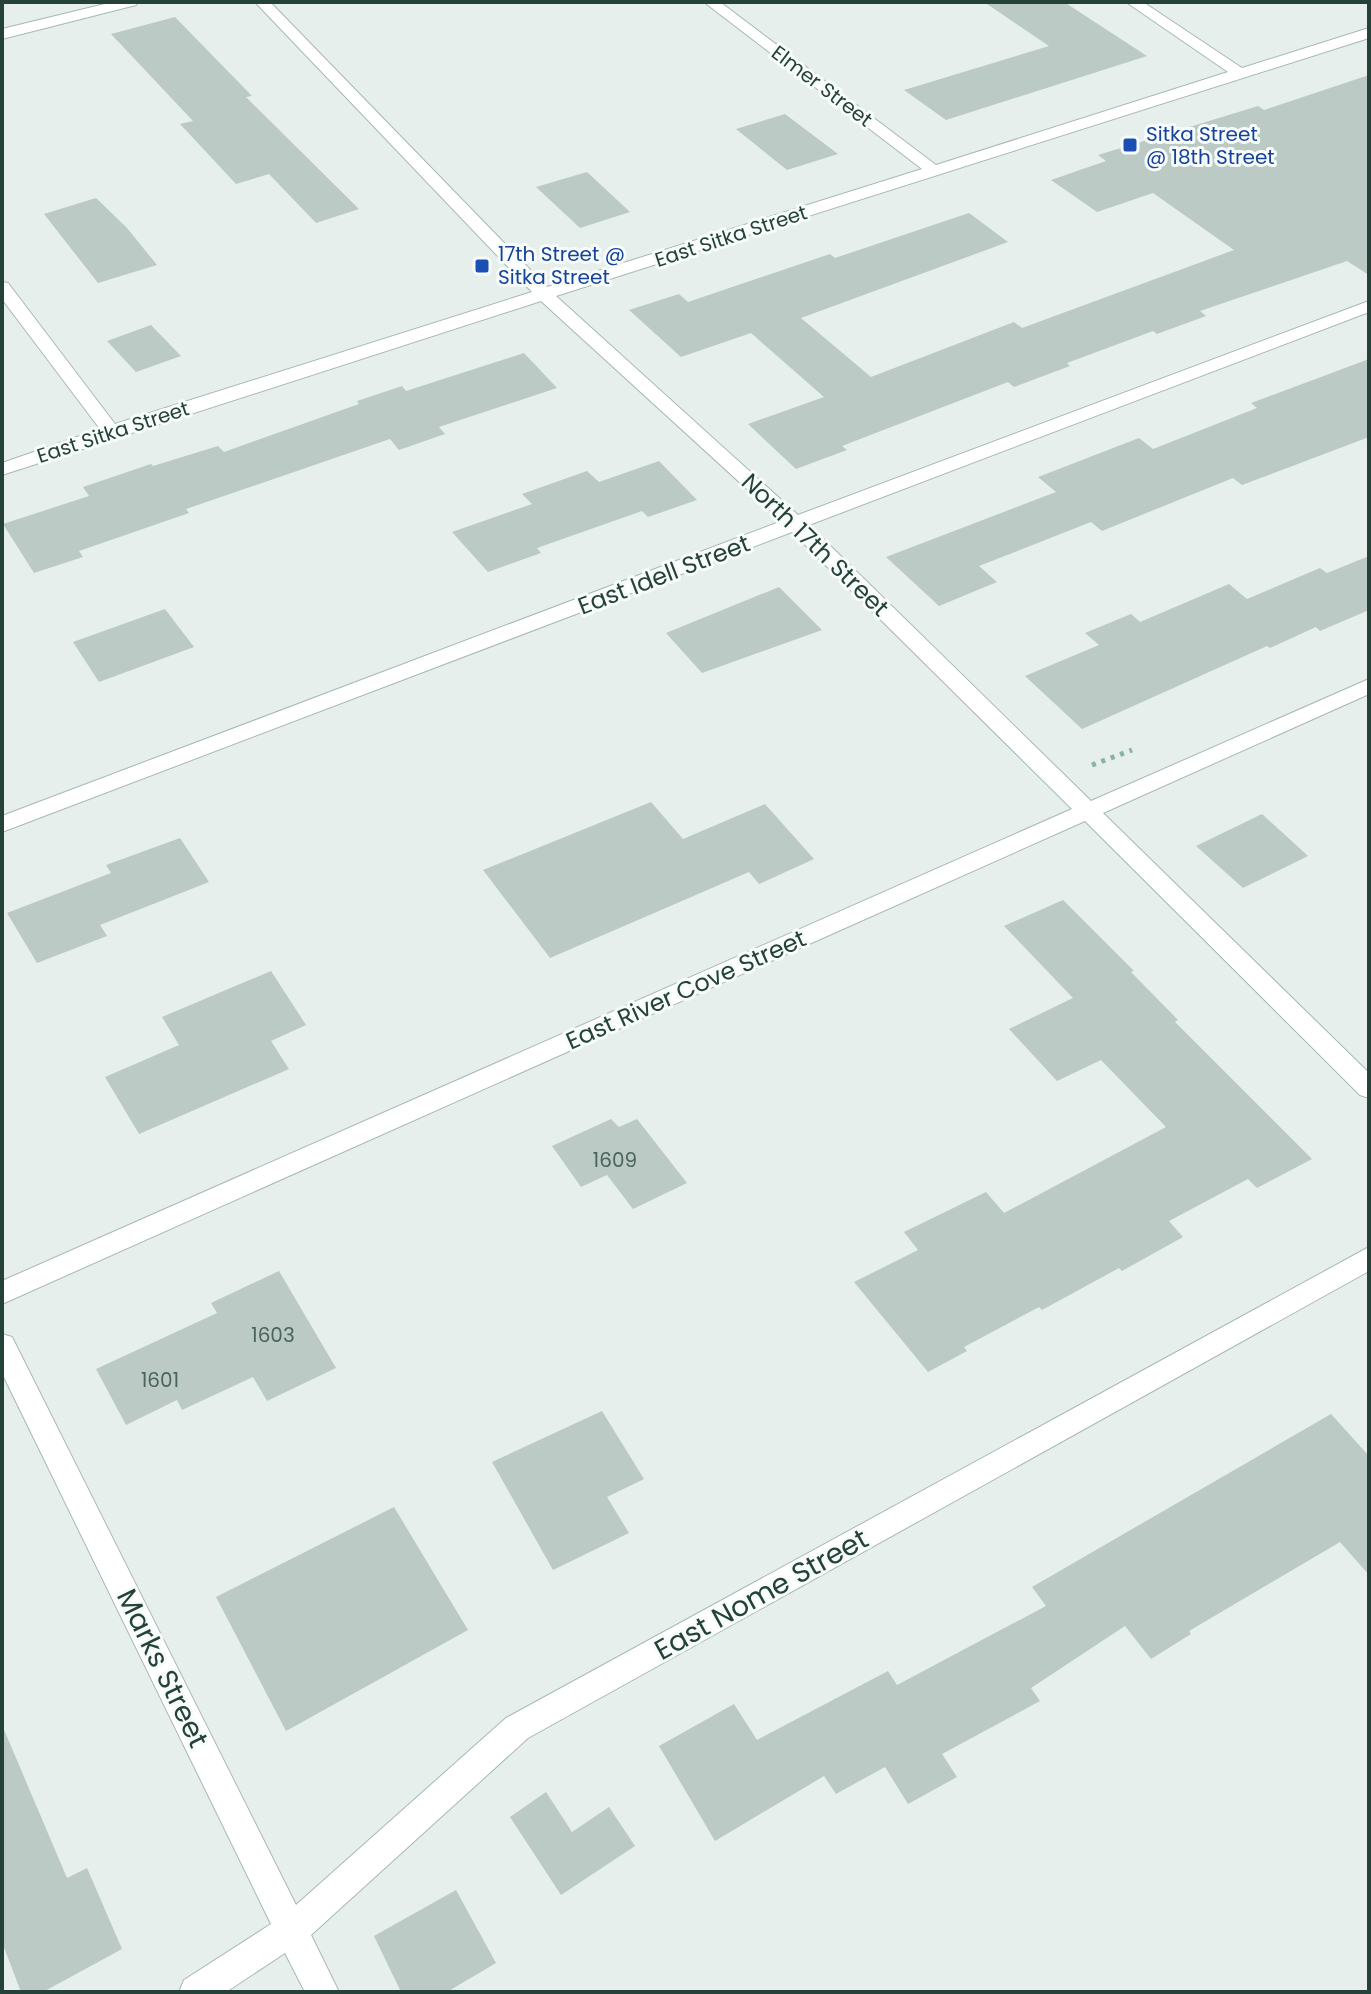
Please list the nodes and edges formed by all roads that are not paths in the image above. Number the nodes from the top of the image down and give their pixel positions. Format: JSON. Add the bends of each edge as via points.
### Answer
{"nodes":[{"id":1,"x":131,"y":2,"type":"edge"},
{"id":2,"x":262,"y":2,"type":"edge"},
{"id":3,"x":711,"y":2,"type":"edge"},
{"id":4,"x":1133,"y":2,"type":"edge"},
{"id":5,"x":1369,"y":33,"type":"edge"},
{"id":6,"x":2,"y":34,"type":"edge"},
{"id":7,"x":1241,"y":74,"type":"junction"},
{"id":8,"x":933,"y":170,"type":"junction"},
{"id":9,"x":2,"y":287,"type":"edge"},
{"id":10,"x":546,"y":296,"type":"junction"},
{"id":11,"x":1369,"y":306,"type":"edge"},
{"id":12,"x":111,"y":431,"type":"junction"},
{"id":13,"x":2,"y":469,"type":"edge"},
{"id":14,"x":797,"y":525,"type":"junction"},
{"id":15,"x":1369,"y":686,"type":"edge"},
{"id":16,"x":1088,"y":812,"type":"junction"},
{"id":17,"x":2,"y":824,"type":"edge"},
{"id":18,"x":1369,"y":1088,"type":"edge"},
{"id":19,"x":1369,"y":1258,"type":"edge"},
{"id":20,"x":2,"y":1293,"type":"edge"},
{"id":21,"x":2,"y":1345,"type":"edge"},
{"id":22,"x":293,"y":1929,"type":"junction"},
{"id":23,"x":196,"y":1992,"type":"edge"},
{"id":24,"x":322,"y":1992,"type":"edge"}],
"edges":[{"from":1,"to":6,"type":"street"},
{"from":2,"to":10,"type":"street","name":"North 17th Street"},
{"from":3,"to":8,"type":"street","name":"Elmer Street"},
{"from":4,"to":7,"type":"street"},
{"from":5,"to":7,"type":"street","name":"East Sitka Street"},
{"from":7,"to":8,"type":"street","name":"East Sitka Street"},
{"from":8,"to":10,"type":"street","name":"East Sitka Street"},
{"from":9,"to":12,"type":"street"},
{"from":10,"to":12,"type":"street","name":"East Sitka Street"},
{"from":10,"to":14,"type":"street","name":"North 17th Street"},
{"from":11,"to":14,"type":"street","name":"East Idell Street"},
{"from":12,"to":13,"type":"street","name":"East Sitka Street"},
{"from":14,"to":16,"type":"street","name":"North 17th Street"},
{"from":14,"to":17,"type":"street","name":"East Idell Street"},
{"from":15,"to":16,"type":"street","name":"East River Cove Street"},
{"from":16,"to":18,"type":"street","name":"North 17th Street"},
{"from":16,"to":20,"type":"street","name":"East River Cove Street"},
{"from":19,"to":22,"type":"street","name":"East Nome Street","via":[[517,1728]]},
{"from":21,"to":22,"type":"street","name":"Marks Street"},
{"from":22,"to":23,"type":"street","name":"East Nome Street"},
{"from":22,"to":24,"type":"street","name":"Marks Street"}]}
